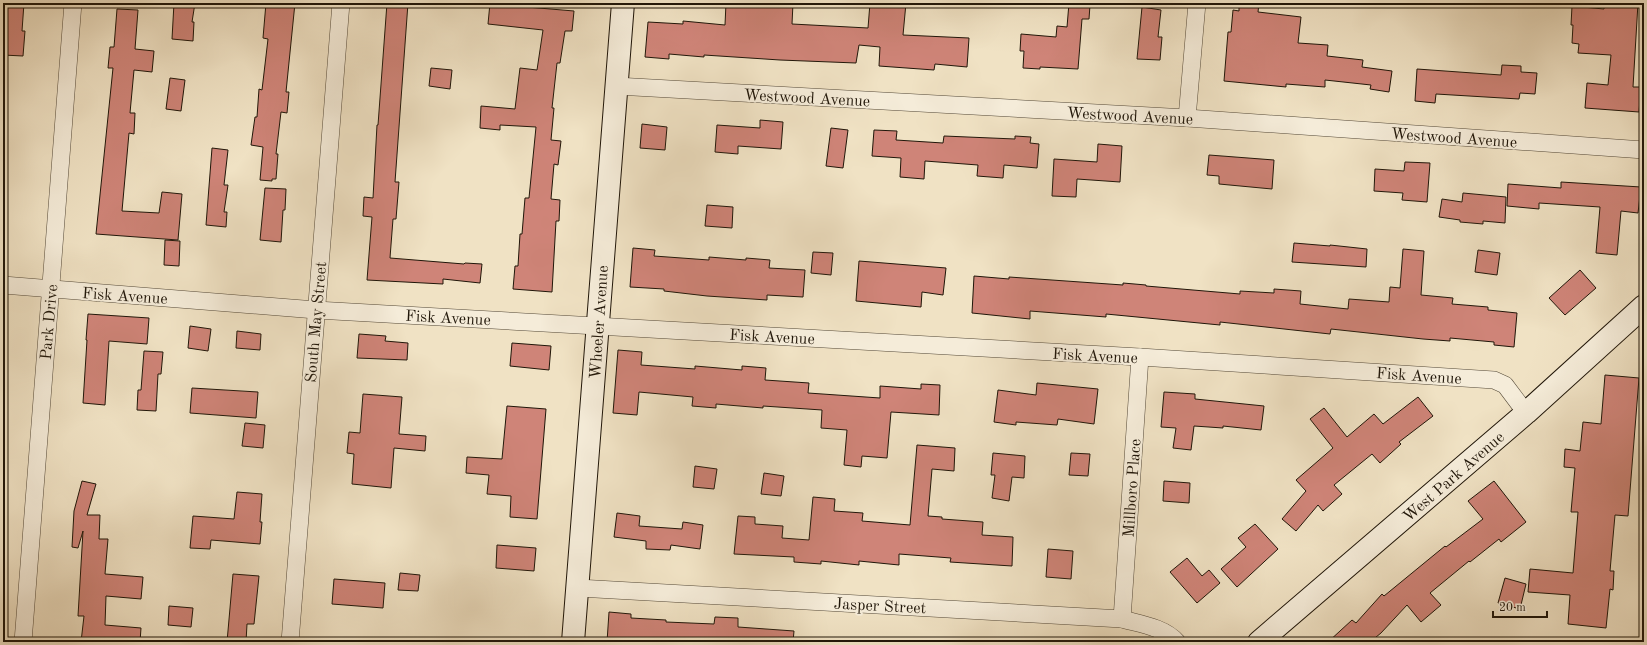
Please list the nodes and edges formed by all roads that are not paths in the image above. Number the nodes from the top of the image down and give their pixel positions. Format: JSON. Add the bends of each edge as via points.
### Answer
{"nodes":[{"id":1,"x":73,"y":3,"type":"edge"},
{"id":2,"x":341,"y":3,"type":"edge"},
{"id":3,"x":623,"y":3,"type":"edge"},
{"id":4,"x":1197,"y":3,"type":"edge"},
{"id":5,"x":616,"y":86,"type":"junction"},
{"id":6,"x":1187,"y":118,"type":"junction"},
{"id":7,"x":1644,"y":150,"type":"edge"},
{"id":8,"x":3,"y":285,"type":"edge"},
{"id":9,"x":51,"y":289,"type":"junction"},
{"id":10,"x":1644,"y":306,"type":"edge"},
{"id":11,"x":316,"y":310,"type":"junction"},
{"id":12,"x":598,"y":326,"type":"junction"},
{"id":13,"x":1140,"y":357,"type":"junction"},
{"id":14,"x":1526,"y":413,"type":"junction"},
{"id":15,"x":578,"y":588,"type":"junction"},
{"id":16,"x":1122,"y":619,"type":"junction"},
{"id":17,"x":23,"y":642,"type":"edge"},
{"id":18,"x":290,"y":642,"type":"edge"},
{"id":19,"x":573,"y":642,"type":"edge"},
{"id":20,"x":1177,"y":642,"type":"edge"},
{"id":21,"x":1259,"y":642,"type":"edge"}],
"edges":[{"from":1,"to":9,"type":"street","name":"Park Drive"},
{"from":2,"to":11,"type":"street","name":"South May Street"},
{"from":3,"to":5,"type":"street","name":"Wheeler Avenue"},
{"from":4,"to":6,"type":"street"},
{"from":5,"to":6,"type":"street","name":"Westwood Avenue"},
{"from":5,"to":12,"type":"street","name":"Wheeler Avenue"},
{"from":6,"to":7,"type":"street","name":"Westwood Avenue"},
{"from":8,"to":9,"type":"street","name":"Fisk Avenue"},
{"from":9,"to":11,"type":"street","name":"Fisk Avenue"},
{"from":9,"to":17,"type":"street","name":"Park Drive"},
{"from":10,"to":14,"type":"street","name":"West Park Avenue"},
{"from":11,"to":12,"type":"street","name":"Fisk Avenue"},
{"from":11,"to":18,"type":"street","name":"South May Street"},
{"from":12,"to":13,"type":"street","name":"Fisk Avenue"},
{"from":12,"to":15,"type":"street","name":"Wheeler Avenue"},
{"from":13,"to":14,"type":"street","name":"Fisk Avenue","via":[[1494,380],[1505,386]]},
{"from":13,"to":16,"type":"street","name":"Millboro Place"},
{"from":14,"to":21,"type":"street","name":"West Park Avenue"},
{"from":15,"to":16,"type":"street","name":"Jasper Street"},
{"from":15,"to":19,"type":"street","name":"Wheeler Avenue"},
{"from":16,"to":20,"type":"street","name":"Jasper Street","via":[[1152,627]]}]}
